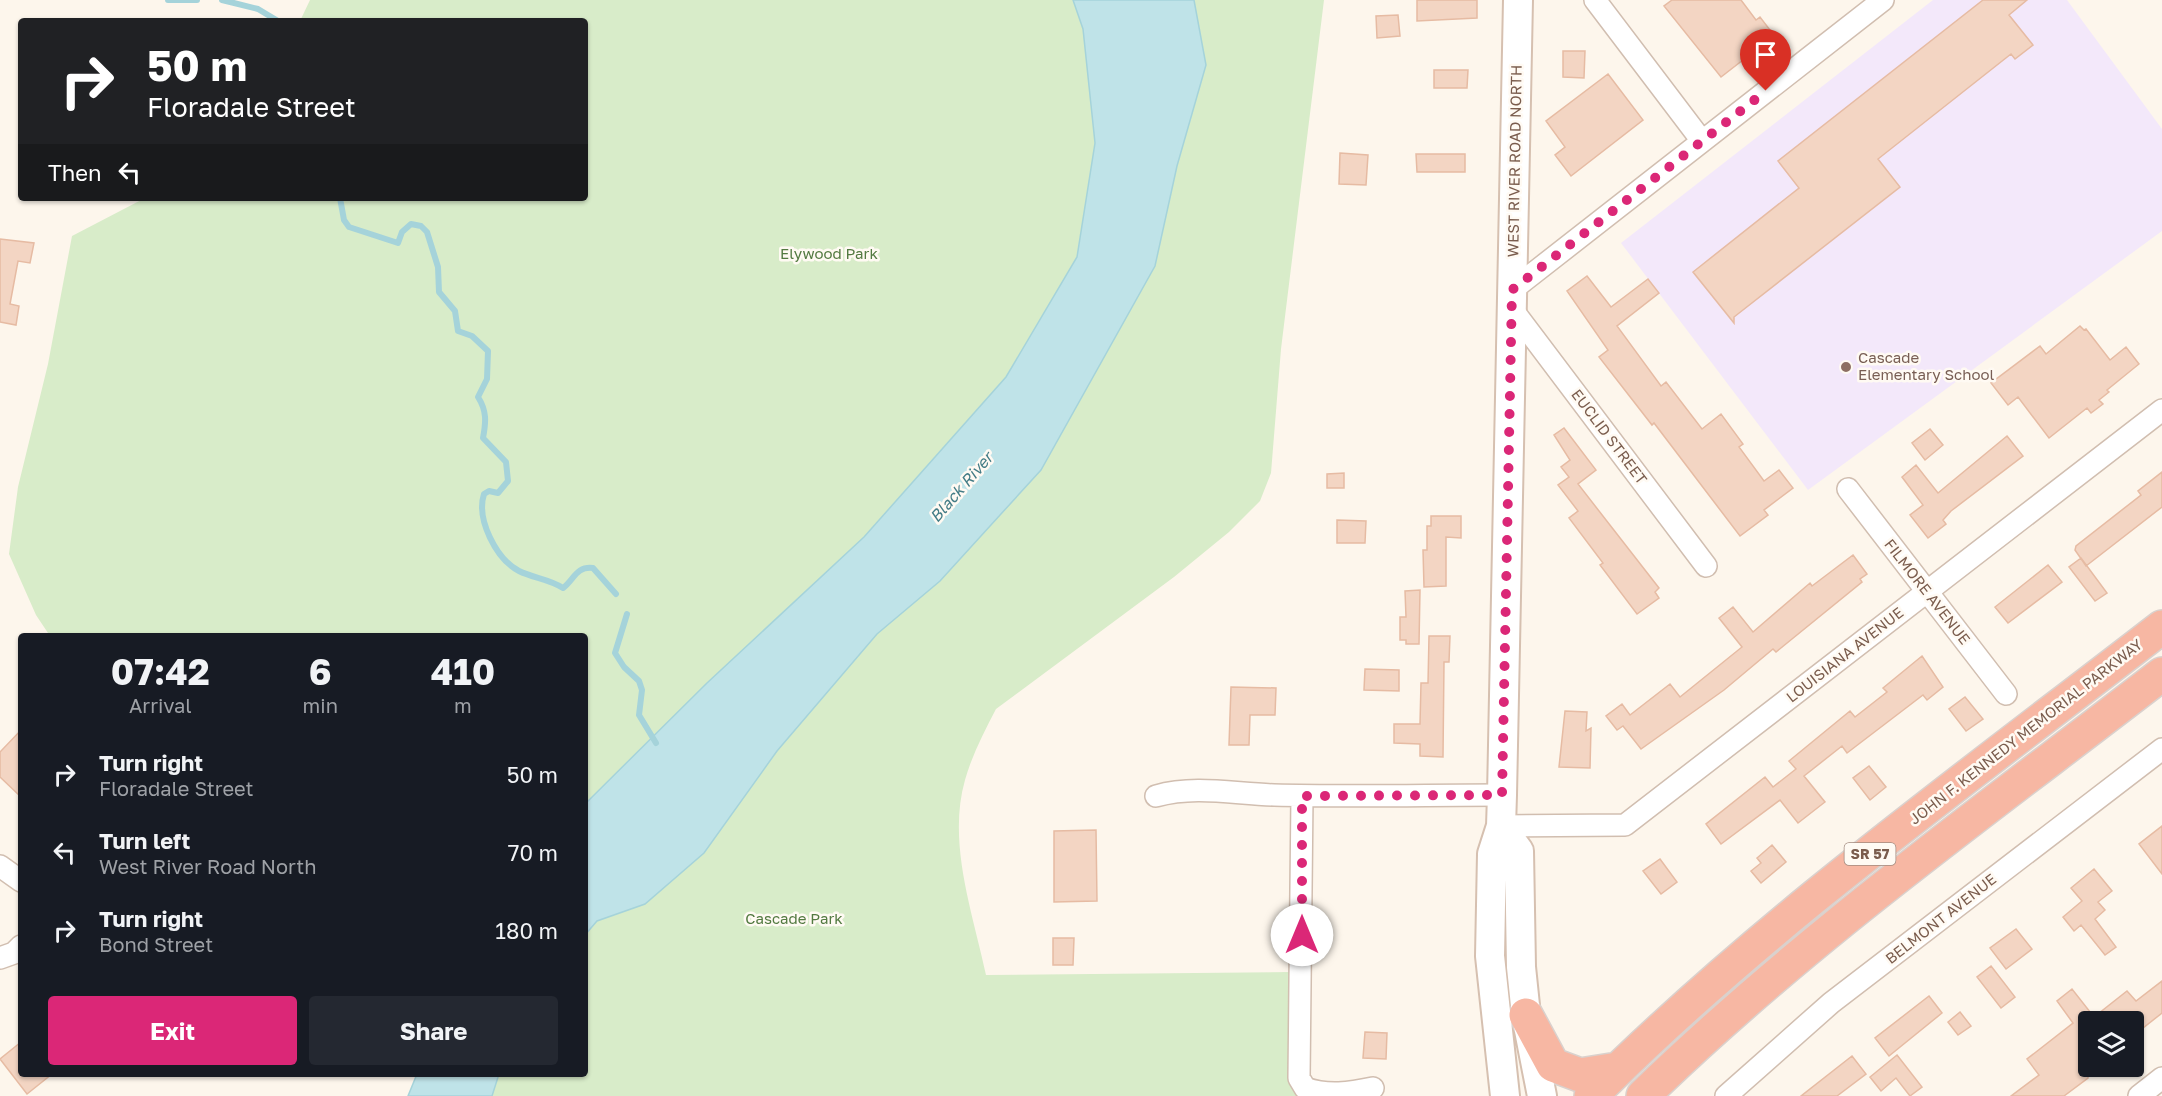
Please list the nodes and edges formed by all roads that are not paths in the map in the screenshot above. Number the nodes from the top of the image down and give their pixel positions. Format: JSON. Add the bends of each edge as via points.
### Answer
{"nodes":[{"id":1,"x":1518,"y":0,"type":"edge"},
{"id":2,"x":1595,"y":0,"type":"edge"},
{"id":3,"x":1883,"y":0,"type":"edge"},
{"id":4,"x":1702,"y":141,"type":"junction"},
{"id":5,"x":1512,"y":300,"type":"junction"},
{"id":6,"x":2162,"y":410,"type":"edge"},
{"id":7,"x":1848,"y":489,"type":"dead end"},
{"id":8,"x":1706,"y":566,"type":"dead end"},
{"id":9,"x":1927,"y":592,"type":"junction"},
{"id":10,"x":2162,"y":627,"type":"edge"},
{"id":11,"x":2162,"y":674,"type":"edge"},
{"id":12,"x":2006,"y":694,"type":"dead end"},
{"id":13,"x":2162,"y":749,"type":"edge"},
{"id":14,"x":1502,"y":795,"type":"junction"},
{"id":15,"x":1156,"y":796,"type":"dead end"},
{"id":16,"x":1302,"y":796,"type":"junction"},
{"id":17,"x":1501,"y":826,"type":"junction"},
{"id":18,"x":0,"y":866,"type":"edge"},
{"id":19,"x":18,"y":879,"type":"edge"},
{"id":20,"x":18,"y":949,"type":"edge"},
{"id":21,"x":0,"y":958,"type":"edge"},
{"id":22,"x":1526,"y":1015,"type":"junction"},
{"id":23,"x":1618,"y":1069,"type":"junction"},
{"id":24,"x":2162,"y":1078,"type":"edge"},
{"id":25,"x":1373,"y":1088,"type":"dead end"},
{"id":26,"x":1505,"y":1096,"type":"edge"},
{"id":27,"x":1542,"y":1096,"type":"edge"},
{"id":28,"x":1591,"y":1096,"type":"edge"},
{"id":29,"x":1643,"y":1096,"type":"edge"},
{"id":30,"x":1725,"y":1096,"type":"edge"},
{"id":31,"x":2139,"y":1096,"type":"edge"}],
"edges":[{"from":1,"to":5,"type":"street","name":"WEST RIVER ROAD NORTH"},
{"from":2,"to":4,"type":"street"},
{"from":3,"to":4,"type":"street"},
{"from":4,"to":5,"type":"street"},
{"from":5,"to":8,"type":"street","name":"EUCLID STREET"},
{"from":5,"to":14,"type":"street","name":"WEST RIVER ROAD NORTH"},
{"from":6,"to":9,"type":"street","name":"LOUISIANA AVENUE"},
{"from":7,"to":9,"type":"street","name":"FILMORE AVENUE"},
{"from":9,"to":12,"type":"street","name":"FILMORE AVENUE"},
{"from":9,"to":17,"type":"street","name":"LOUISIANA AVENUE","via":[[1625,825]]},
{"from":10,"to":23,"type":"highway","name":"JOHN F. KENNEDY MEMORIAL PARKWAY","number":"SR 57","via":[[1805,904],[1703,989]]},
{"from":11,"to":29,"type":"highway","number":"SR 57","via":[[1776,975]]},
{"from":13,"to":30,"type":"street","name":"BELMONT AVENUE","via":[[1831,1004]]},
{"from":14,"to":16,"type":"street"},
{"from":14,"to":17,"type":"street","name":"WEST RIVER ROAD NORTH"},
{"from":15,"to":16,"type":"street","via":[[1200,790]]},
{"from":16,"to":25,"type":"street","via":[[1299,1078],[1305,1088],[1323,1095]]},
{"from":17,"to":22,"type":"street","via":[[1519,851]]},
{"from":17,"to":26,"type":"street","name":"WEST RIVER ROAD NORTH","via":[[1492,854],[1490,956]]},
{"from":18,"to":19,"type":"street"},
{"from":20,"to":21,"type":"street"},
{"from":22,"to":23,"type":"highway","via":[[1553,1065],[1580,1075]]},
{"from":22,"to":27,"type":"street"},
{"from":23,"to":28,"type":"highway","name":"JOHN F. KENNEDY MEMORIAL PARKWAY","number":"SR 57"},
{"from":24,"to":31,"type":"street"}]}
